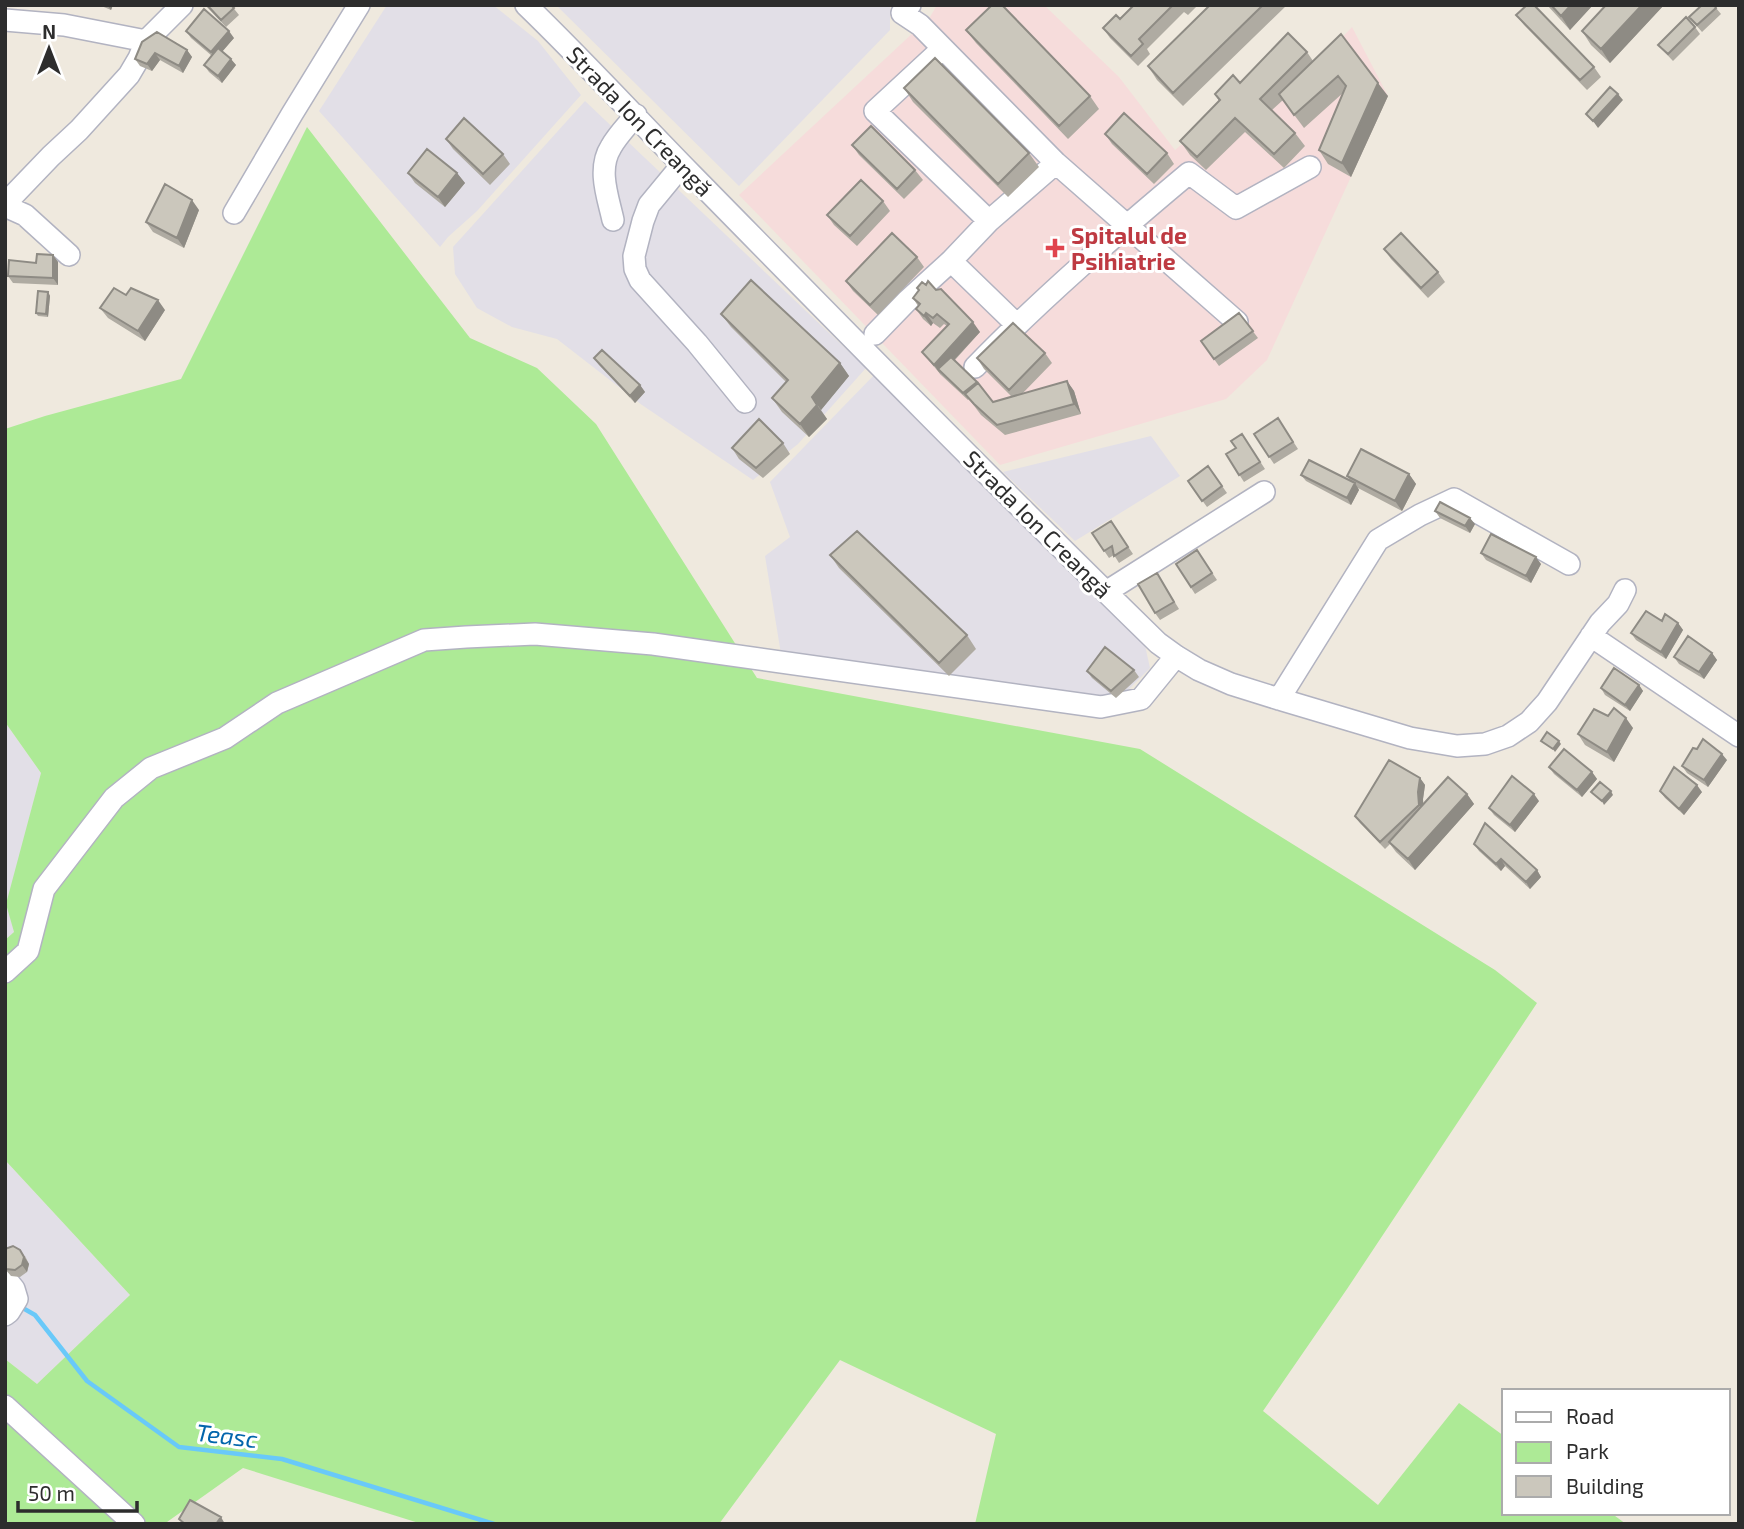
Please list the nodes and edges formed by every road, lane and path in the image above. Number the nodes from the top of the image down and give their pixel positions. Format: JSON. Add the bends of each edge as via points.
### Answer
{"nodes":[{"id":1,"x":182,"y":5,"type":"edge"},
{"id":2,"x":359,"y":5,"type":"edge"},
{"id":3,"x":526,"y":5,"type":"edge"},
{"id":4,"x":906,"y":9,"type":"edge"},
{"id":5,"x":5,"y":20,"type":"edge"},
{"id":6,"x":146,"y":41,"type":"junction"},
{"id":7,"x":942,"y":49,"type":"junction"},
{"id":8,"x":636,"y":115,"type":"junction"},
{"id":9,"x":1056,"y":163,"type":"junction"},
{"id":10,"x":682,"y":165,"type":"junction"},
{"id":11,"x":1310,"y":167,"type":"dead end"},
{"id":12,"x":5,"y":205,"type":"edge"},
{"id":13,"x":234,"y":213,"type":"dead end"},
{"id":14,"x":613,"y":220,"type":"dead end"},
{"id":15,"x":989,"y":221,"type":"junction"},
{"id":16,"x":1128,"y":225,"type":"junction"},
{"id":17,"x":69,"y":255,"type":"dead end"},
{"id":18,"x":951,"y":261,"type":"junction"},
{"id":19,"x":1237,"y":323,"type":"edge"},
{"id":20,"x":1016,"y":324,"type":"junction"},
{"id":21,"x":875,"y":334,"type":"dead end"},
{"id":22,"x":975,"y":367,"type":"edge"},
{"id":23,"x":745,"y":402,"type":"dead end"},
{"id":24,"x":1264,"y":492,"type":"dead end"},
{"id":25,"x":1569,"y":564,"type":"dead end"},
{"id":26,"x":1625,"y":590,"type":"dead end"},
{"id":27,"x":1106,"y":592,"type":"junction"},
{"id":28,"x":1591,"y":636,"type":"junction"},
{"id":29,"x":1176,"y":656,"type":"junction"},
{"id":30,"x":1279,"y":699,"type":"junction"},
{"id":31,"x":1739,"y":736,"type":"edge"},
{"id":32,"x":5,"y":972,"type":"edge"},
{"id":33,"x":7,"y":1279,"type":"edge"},
{"id":34,"x":7,"y":1313,"type":"edge"},
{"id":35,"x":5,"y":1406,"type":"edge"},
{"id":36,"x":134,"y":1524,"type":"edge"}],
"edges":[{"from":1,"to":6,"type":"street"},
{"from":2,"to":13,"type":"street"},
{"from":3,"to":8,"type":"street","name":"Strada Ion Creangă"},
{"from":4,"to":7,"type":"street"},
{"from":5,"to":6,"type":"street","via":[[64,25]]},
{"from":6,"to":12,"type":"street","via":[[129,75]]},
{"from":7,"to":9,"type":"street"},
{"from":7,"to":15,"type":"street","via":[[875,111]]},
{"from":8,"to":10,"type":"street","name":"Strada Ion Creangă"},
{"from":8,"to":14,"type":"street","via":[[605,160]]},
{"from":9,"to":15,"type":"street"},
{"from":9,"to":16,"type":"street"},
{"from":10,"to":23,"type":"street","via":[[649,205],[634,256],[635,269]]},
{"from":10,"to":27,"type":"street","name":"Strada Ion Creangă"},
{"from":11,"to":16,"type":"street","via":[[1236,208],[1189,173]]},
{"from":12,"to":17,"type":"street","via":[[25,215]]},
{"from":15,"to":18,"type":"street"},
{"from":16,"to":19,"type":"street"},
{"from":16,"to":20,"type":"street"},
{"from":18,"to":20,"type":"street"},
{"from":18,"to":21,"type":"street"},
{"from":20,"to":22,"type":"street"},
{"from":24,"to":27,"type":"street"},
{"from":25,"to":30,"type":"street","via":[[1454,499],[1378,540]]},
{"from":26,"to":28,"type":"street","name":"Strada Ion Creangă"},
{"from":27,"to":29,"type":"street","name":"Strada Ion Creangă"},
{"from":28,"to":30,"type":"street","name":"Strada Ion Creangă","via":[[1529,722],[1485,744],[1457,746],[1410,738]]},
{"from":28,"to":31,"type":"street"},
{"from":29,"to":30,"type":"street","name":"Strada Ion Creangă","via":[[1231,684]]},
{"from":29,"to":32,"type":"street","via":[[1140,699],[1101,707],[653,644],[535,634],[424,640],[277,703],[225,738],[151,768],[114,798],[44,888],[28,951]]},
{"from":33,"to":34,"type":"street","via":[[17,1299]]},
{"from":35,"to":36,"type":"street"}]}
